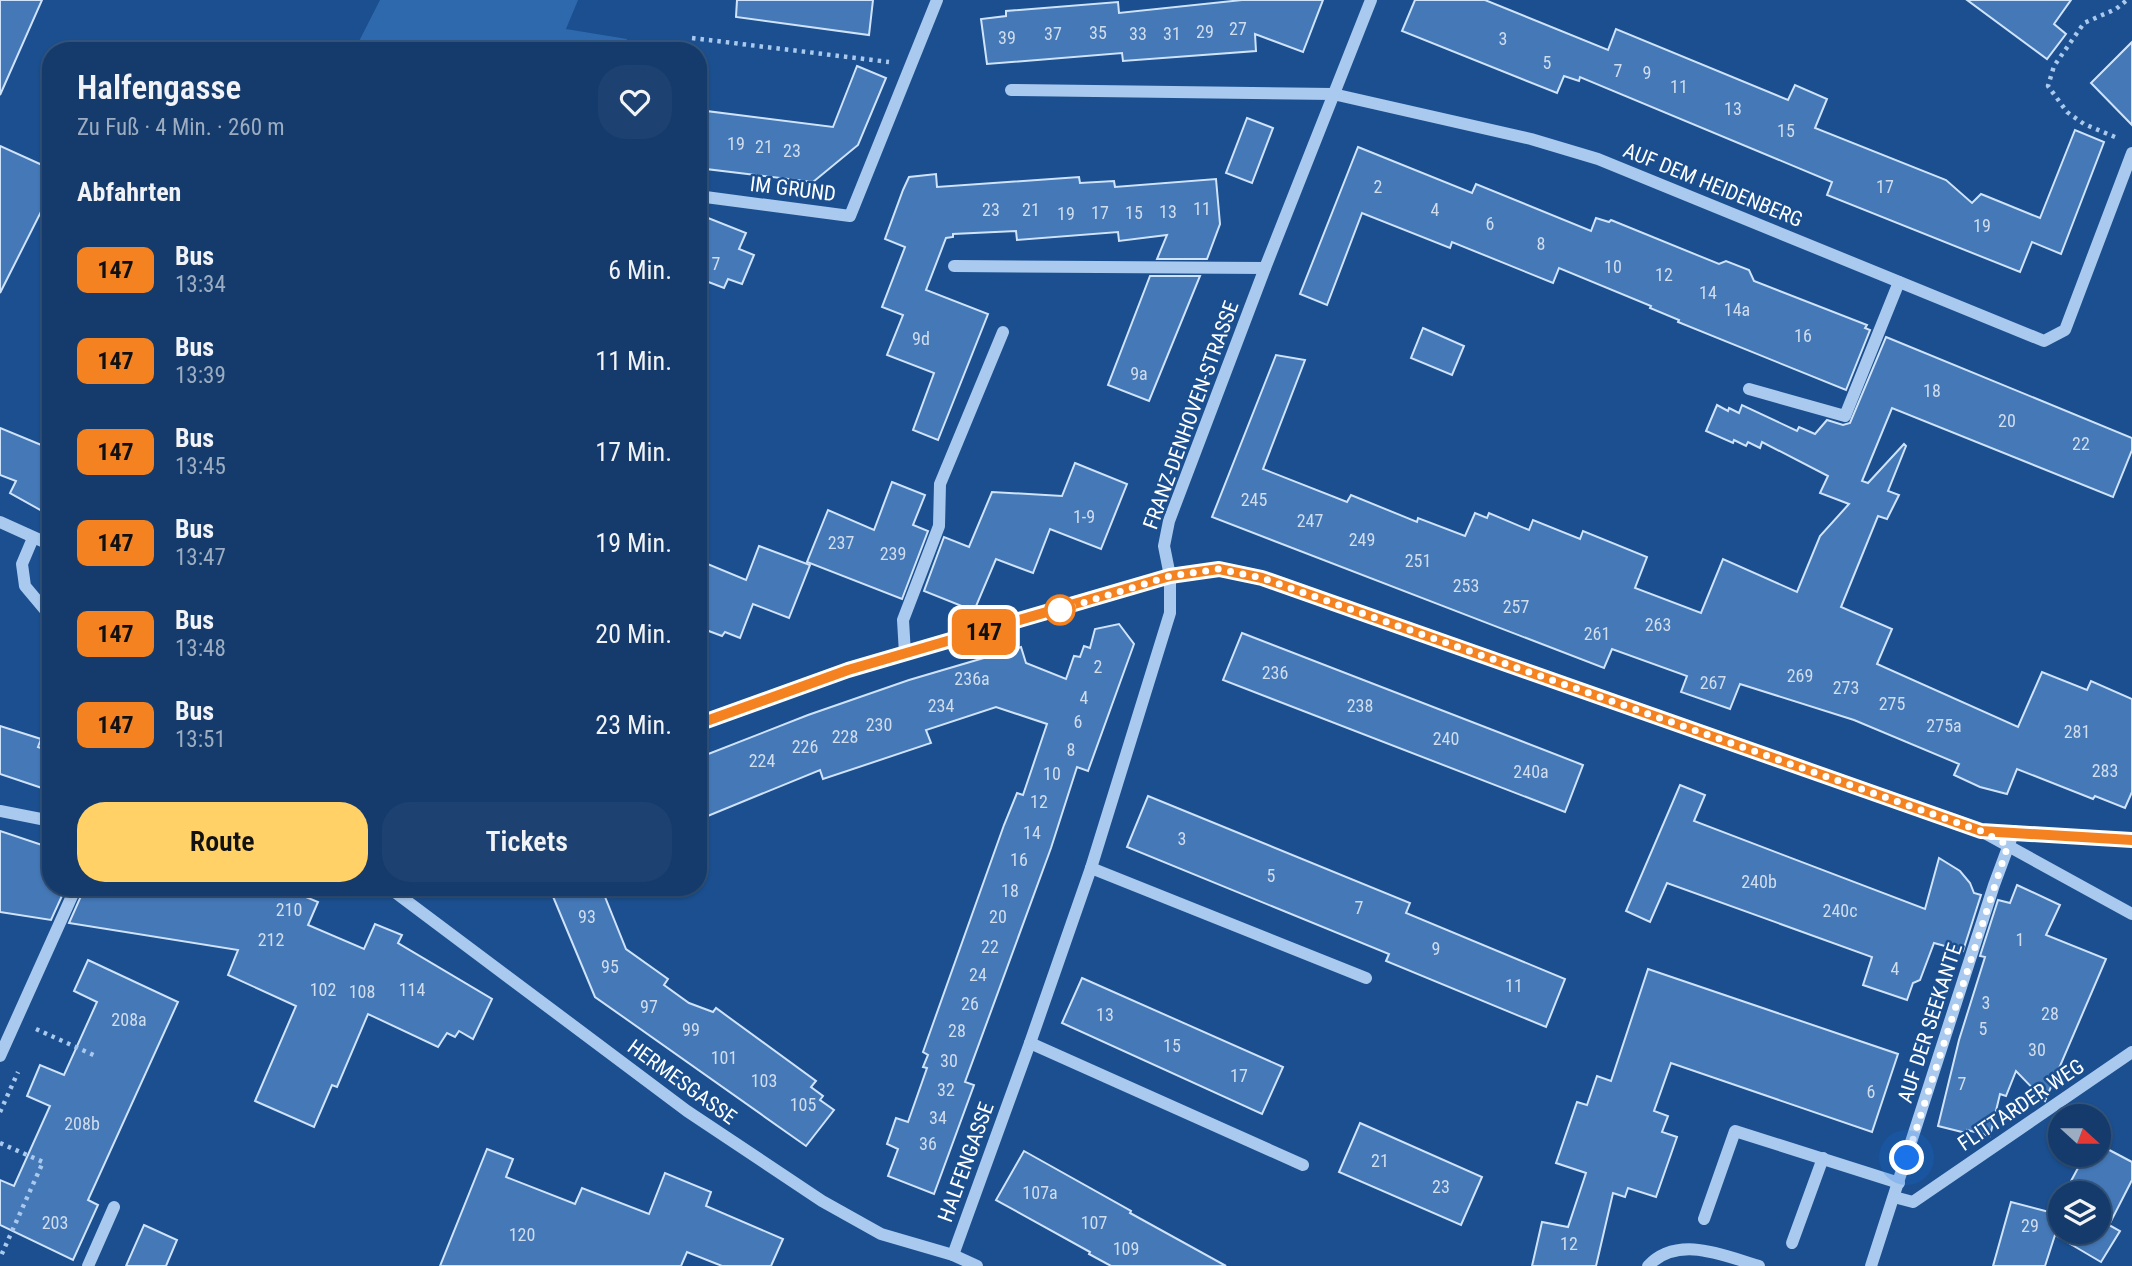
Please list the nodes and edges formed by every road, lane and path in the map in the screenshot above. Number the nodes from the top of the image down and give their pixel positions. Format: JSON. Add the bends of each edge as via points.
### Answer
{"nodes":[{"id":1,"x":937,"y":0,"type":"edge"},
{"id":2,"x":1371,"y":0,"type":"edge"},
{"id":3,"x":2127,"y":0,"type":"edge"},
{"id":4,"x":692,"y":38,"type":"dead end"},
{"id":5,"x":909,"y":69,"type":"junction"},
{"id":6,"x":1011,"y":90,"type":"dead end"},
{"id":7,"x":1333,"y":94,"type":"junction"},
{"id":8,"x":2120,"y":140,"type":"dead end"},
{"id":9,"x":2132,"y":153,"type":"edge"},
{"id":10,"x":707,"y":197,"type":"edge"},
{"id":11,"x":954,"y":266,"type":"dead end"},
{"id":12,"x":1265,"y":268,"type":"junction"},
{"id":13,"x":1899,"y":282,"type":"junction"},
{"id":14,"x":1003,"y":332,"type":"dead end"},
{"id":15,"x":1749,"y":389,"type":"dead end"},
{"id":16,"x":0,"y":523,"type":"edge"},
{"id":17,"x":33,"y":538,"type":"junction"},
{"id":18,"x":42,"y":542,"type":"edge"},
{"id":19,"x":1170,"y":576,"type":"junction"},
{"id":20,"x":42,"y":606,"type":"edge"},
{"id":21,"x":905,"y":654,"type":"junction"},
{"id":22,"x":707,"y":721,"type":"edge"},
{"id":23,"x":0,"y":811,"type":"edge"},
{"id":24,"x":42,"y":819,"type":"edge"},
{"id":25,"x":1981,"y":831,"type":"junction"},
{"id":26,"x":2014,"y":831,"type":"junction"},
{"id":27,"x":2132,"y":840,"type":"edge"},
{"id":28,"x":2008,"y":845,"type":"junction"},
{"id":29,"x":1091,"y":868,"type":"junction"},
{"id":30,"x":72,"y":896,"type":"edge"},
{"id":31,"x":400,"y":896,"type":"edge"},
{"id":32,"x":2132,"y":914,"type":"edge"},
{"id":33,"x":1366,"y":978,"type":"dead end"},
{"id":34,"x":16,"y":1020,"type":"junction"},
{"id":35,"x":1030,"y":1043,"type":"junction"},
{"id":36,"x":2132,"y":1052,"type":"edge"},
{"id":37,"x":0,"y":1056,"type":"edge"},
{"id":38,"x":98,"y":1057,"type":"dead end"},
{"id":39,"x":0,"y":1143,"type":"edge"},
{"id":40,"x":1823,"y":1158,"type":"junction"},
{"id":41,"x":1303,"y":1165,"type":"dead end"},
{"id":42,"x":1899,"y":1183,"type":"junction"},
{"id":43,"x":1894,"y":1197,"type":"junction"},
{"id":44,"x":114,"y":1207,"type":"dead end"},
{"id":45,"x":1704,"y":1219,"type":"dead end"},
{"id":46,"x":1792,"y":1243,"type":"dead end"},
{"id":47,"x":953,"y":1255,"type":"junction"},
{"id":48,"x":0,"y":1258,"type":"edge"},
{"id":49,"x":88,"y":1266,"type":"edge"},
{"id":50,"x":977,"y":1266,"type":"edge"},
{"id":51,"x":1648,"y":1266,"type":"edge"},
{"id":52,"x":1759,"y":1266,"type":"edge"},
{"id":53,"x":1871,"y":1266,"type":"edge"}],
"edges":[{"from":1,"to":5,"type":"street","name":"IM GRUND"},
{"from":2,"to":7,"type":"street","name":"FRANZ-DENHOVEN-STRASSE"},
{"from":3,"to":8,"type":"path","via":[[2084,23],[2054,66],[2048,86],[2067,112]]},
{"from":4,"to":5,"type":"path","via":[[892,63]]},
{"from":5,"to":10,"type":"street","name":"IM GRUND","via":[[850,216]]},
{"from":6,"to":7,"type":"street"},
{"from":7,"to":12,"type":"street","name":"FRANZ-DENHOVEN-STRASSE"},
{"from":7,"to":13,"type":"street","name":"AUF DEM HEIDENBERG","via":[[1598,159]]},
{"from":9,"to":13,"type":"street","name":"AUF DEM HEIDENBERG","via":[[2065,330],[2044,341]]},
{"from":11,"to":12,"type":"street","name":"FRANZ-DENHOVEN-STRASSE"},
{"from":12,"to":19,"type":"street","name":"FRANZ-DENHOVEN-STRASSE","via":[[1169,521],[1164,546]]},
{"from":13,"to":15,"type":"street","via":[[1845,416]]},
{"from":14,"to":21,"type":"street","via":[[940,484],[939,526],[904,620]]},
{"from":16,"to":17,"type":"street"},
{"from":17,"to":18,"type":"street"},
{"from":17,"to":20,"type":"street","via":[[22,564],[25,586]]},
{"from":19,"to":21,"type":"street"},
{"from":19,"to":25,"type":"street","via":[[1219,569],[1262,578]]},
{"from":19,"to":29,"type":"street","name":"HALFENGASSE","via":[[1170,613]]},
{"from":21,"to":22,"type":"street"},
{"from":23,"to":24,"type":"street"},
{"from":25,"to":26,"type":"street"},
{"from":25,"to":28,"type":"street"},
{"from":26,"to":27,"type":"street"},
{"from":26,"to":28,"type":"street","name":"AUF DER SEEKANTE"},
{"from":28,"to":32,"type":"street"},
{"from":28,"to":42,"type":"street","name":"AUF DER SEEKANTE"},
{"from":29,"to":33,"type":"street"},
{"from":29,"to":35,"type":"street","name":"HALFENGASSE"},
{"from":30,"to":34,"type":"street"},
{"from":31,"to":47,"type":"street","name":"HERMESGASSE","via":[[687,1111],[822,1201],[881,1234]]},
{"from":34,"to":37,"type":"street"},
{"from":34,"to":38,"type":"path"},
{"from":35,"to":41,"type":"street"},
{"from":35,"to":47,"type":"street","name":"HALFENGASSE"},
{"from":36,"to":43,"type":"street","name":"FLITTARDER WEG","via":[[1913,1202]]},
{"from":39,"to":48,"type":"path","via":[[43,1162]]},
{"from":40,"to":42,"type":"street"},
{"from":40,"to":45,"type":"street","via":[[1735,1130]]},
{"from":40,"to":46,"type":"street"},
{"from":42,"to":43,"type":"street","name":"AUF DER SEEKANTE"},
{"from":43,"to":53,"type":"street","name":"AUF DER SEEKANTE"},
{"from":44,"to":49,"type":"street"},
{"from":47,"to":50,"type":"street","name":"HERMESGASSE"},
{"from":51,"to":52,"type":"street","via":[[1669,1251],[1691,1249]]}]}
